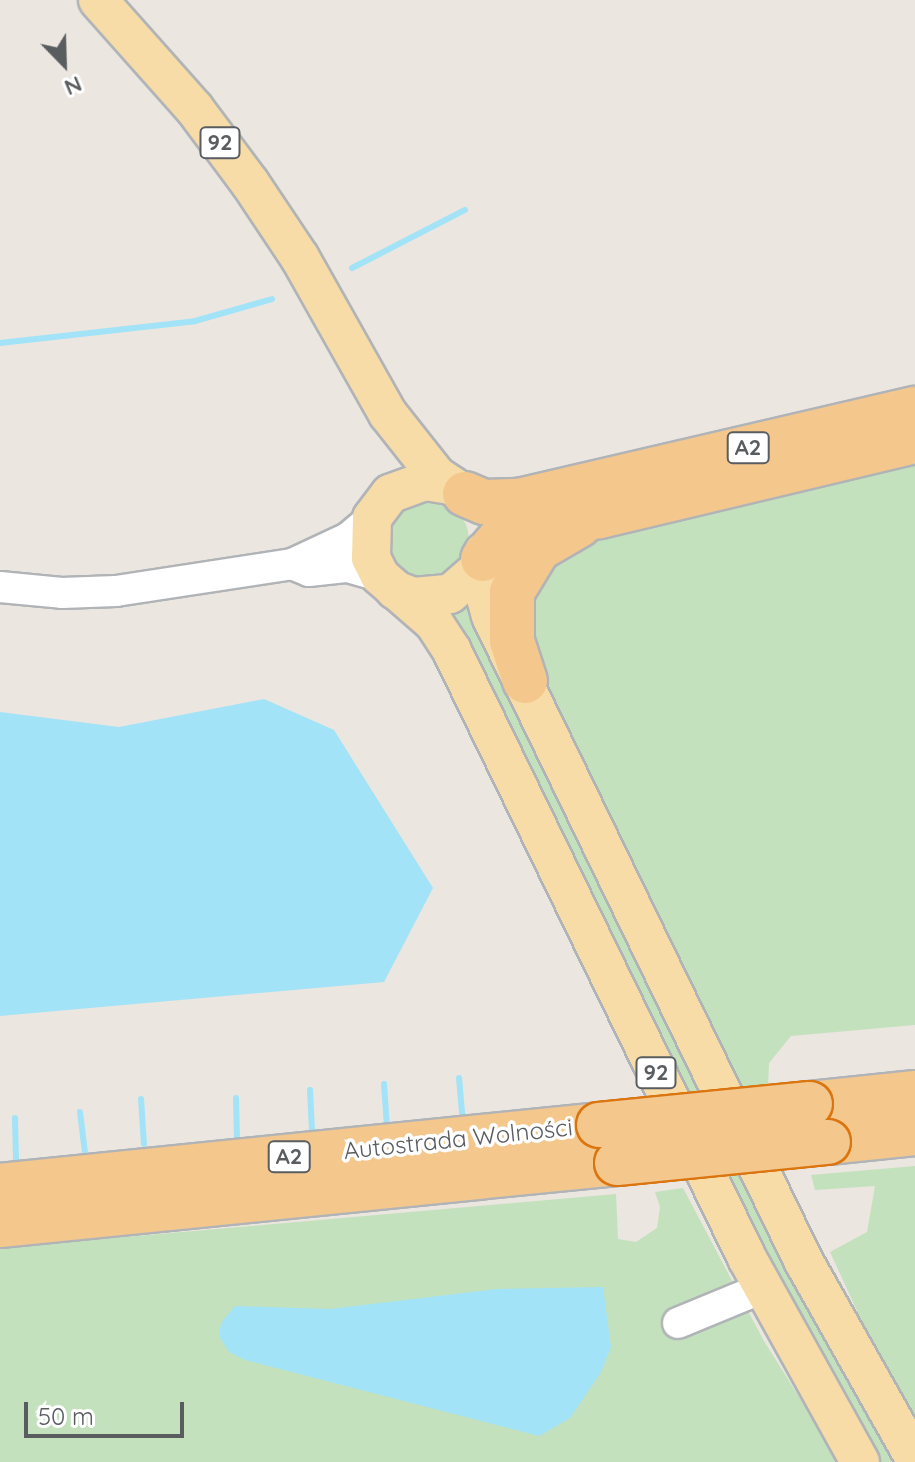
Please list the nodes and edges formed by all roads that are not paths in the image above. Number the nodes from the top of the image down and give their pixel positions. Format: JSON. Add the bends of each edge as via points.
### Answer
{"nodes":[{"id":1,"x":98,"y":0,"type":"edge"},
{"id":2,"x":915,"y":409,"type":"edge"},
{"id":3,"x":388,"y":414,"type":"junction"},
{"id":4,"x":915,"y":441,"type":"edge"},
{"id":5,"x":457,"y":490,"type":"junction"},
{"id":6,"x":381,"y":506,"type":"junction"},
{"id":7,"x":600,"y":516,"type":"junction"},
{"id":8,"x":292,"y":564,"type":"junction"},
{"id":9,"x":480,"y":564,"type":"junction"},
{"id":10,"x":388,"y":583,"type":"junction"},
{"id":11,"x":0,"y":587,"type":"edge"},
{"id":12,"x":525,"y":681,"type":"junction"},
{"id":13,"x":915,"y":1093,"type":"edge"},
{"id":14,"x":819,"y":1123,"type":"junction"},
{"id":15,"x":915,"y":1133,"type":"edge"},
{"id":16,"x":608,"y":1144,"type":"junction"},
{"id":17,"x":0,"y":1186,"type":"edge"},
{"id":18,"x":0,"y":1225,"type":"edge"},
{"id":19,"x":763,"y":1288,"type":"junction"},
{"id":20,"x":678,"y":1323,"type":"dead end"},
{"id":21,"x":915,"y":1459,"type":"edge"},
{"id":22,"x":860,"y":1462,"type":"edge"}],
"edges":[{"from":1,"to":3,"type":"main road","number":"92","via":[[194,108],[250,183],[307,268]]},
{"from":2,"to":5,"type":"highway","number":"A2","via":[[519,501],[484,502]]},
{"from":3,"to":5,"type":"main road","number":"92"},
{"from":3,"to":6,"type":"main road","number":"92","via":[[396,473]]},
{"from":4,"to":7,"type":"highway","number":"A2"},
{"from":5,"to":6,"type":"main road","via":[[425,481]]},
{"from":5,"to":9,"type":"main road","number":"92","via":[[484,524]]},
{"from":6,"to":8,"type":"street","via":[[348,538]]},
{"from":6,"to":10,"type":"main road","number":"92","via":[[368,538]]},
{"from":7,"to":9,"type":"highway","number":"A2","via":[[521,528],[499,540]]},
{"from":7,"to":12,"type":"highway","number":"A2","via":[[544,544],[519,575],[510,621]]},
{"from":8,"to":10,"type":"street","via":[[309,571],[348,567]]},
{"from":8,"to":11,"type":"street","via":[[116,591]]},
{"from":9,"to":10,"type":"main road","via":[[450,594],[413,597]]},
{"from":9,"to":12,"type":"main road","number":"92","via":[[491,616]]},
{"from":10,"to":19,"type":"main road","number":"92","via":[[434,623],[452,651]]},
{"from":12,"to":21,"type":"main road","number":"92","via":[[803,1260]]},
{"from":13,"to":14,"type":"highway","name":"Autostrada Wolności","number":"A2"},
{"from":14,"to":15,"type":"highway","name":"Autostrada Wolności","number":"A2"},
{"from":14,"to":16,"type":"highway","name":"Autostrada Wolności","number":"A2","bridge":true},
{"from":16,"to":17,"type":"highway","name":"Autostrada Wolności","number":"A2"},
{"from":16,"to":18,"type":"highway","name":"Autostrada Wolności","number":"A2"},
{"from":19,"to":20,"type":"street"},
{"from":19,"to":22,"type":"main road","number":"92"}]}
